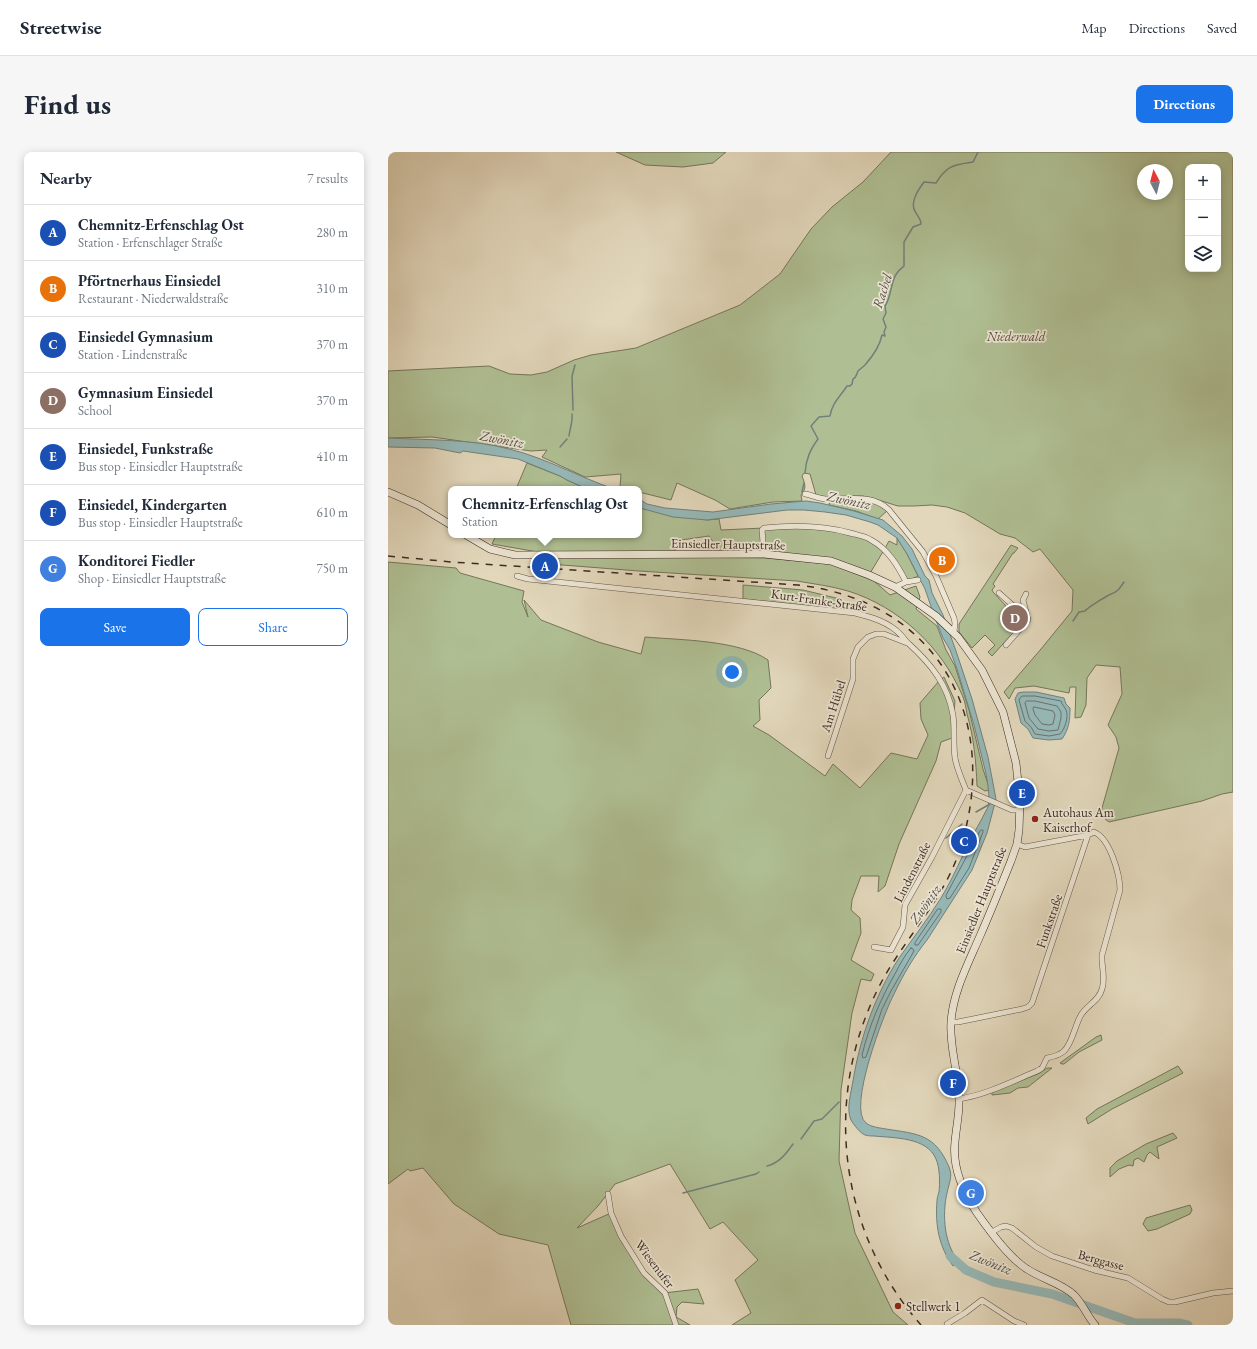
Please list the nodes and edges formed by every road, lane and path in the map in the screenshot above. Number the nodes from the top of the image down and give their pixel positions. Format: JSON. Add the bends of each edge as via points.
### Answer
{"nodes":[{"id":1,"x":388,"y":492,"type":"edge"},
{"id":2,"x":805,"y":494,"type":"dead end"},
{"id":3,"x":448,"y":523,"type":"edge"},
{"id":4,"x":471,"y":538,"type":"edge"},
{"id":5,"x":764,"y":554,"type":"junction"},
{"id":6,"x":517,"y":576,"type":"dead end"},
{"id":7,"x":918,"y":580,"type":"dead end"},
{"id":8,"x":906,"y":582,"type":"junction"},
{"id":9,"x":895,"y":587,"type":"junction"},
{"id":10,"x":999,"y":593,"type":"dead end"},
{"id":11,"x":1026,"y":594,"type":"dead end"},
{"id":12,"x":1028,"y":620,"type":"junction"},
{"id":13,"x":954,"y":632,"type":"junction"},
{"id":14,"x":907,"y":643,"type":"junction"},
{"id":15,"x":1006,"y":645,"type":"dead end"},
{"id":16,"x":828,"y":756,"type":"dead end"},
{"id":17,"x":966,"y":790,"type":"junction"},
{"id":18,"x":1020,"y":810,"type":"junction"},
{"id":19,"x":1088,"y":835,"type":"junction"},
{"id":20,"x":1016,"y":844,"type":"junction"},
{"id":21,"x":874,"y":947,"type":"dead end"},
{"id":22,"x":951,"y":1022,"type":"junction"},
{"id":23,"x":959,"y":1099,"type":"junction"},
{"id":24,"x":608,"y":1194,"type":"dead end"},
{"id":25,"x":992,"y":1232,"type":"junction"},
{"id":26,"x":1233,"y":1291,"type":"edge"},
{"id":27,"x":947,"y":1324,"type":"edge"},
{"id":28,"x":676,"y":1325,"type":"edge"},
{"id":29,"x":1024,"y":1325,"type":"edge"},
{"id":30,"x":1095,"y":1325,"type":"edge"}],
"edges":[{"from":1,"to":3,"type":"main road","via":[[418,505]]},
{"from":2,"to":13,"type":"street","via":[[824,499],[862,498],[883,504],[923,552],[954,618]]},
{"from":4,"to":5,"type":"main road","name":"Einsiedler Hauptstraße","via":[[490,549],[514,555]]},
{"from":5,"to":8,"type":"street","via":[[764,528],[807,526],[845,532],[875,542],[899,568]]},
{"from":5,"to":9,"type":"main road","name":"Einsiedler Hauptstraße","via":[[831,561]]},
{"from":6,"to":14,"type":"street","name":"Kurt-Franke-Straße","via":[[855,613],[885,623]]},
{"from":7,"to":8,"type":"street"},
{"from":8,"to":9,"type":"street"},
{"from":9,"to":13,"type":"main road","name":"Einsiedler Hauptstraße"},
{"from":10,"to":12,"type":"street"},
{"from":11,"to":12,"type":"street","via":[[1023,600]]},
{"from":12,"to":15,"type":"street"},
{"from":13,"to":18,"type":"main road","name":"Einsiedler Hauptstraße","via":[[982,670],[1003,712],[1016,763]]},
{"from":14,"to":16,"type":"street","name":"Am Hübel","via":[[884,634],[876,634],[868,637],[858,647],[853,658],[853,679]]},
{"from":14,"to":17,"type":"street","name":"Kurt-Franke-Straße","via":[[923,657],[940,679],[947,696],[953,716],[955,759]]},
{"from":17,"to":18,"type":"street","via":[[1012,810]]},
{"from":17,"to":21,"type":"street","name":"Lindenstraße","via":[[905,905],[903,927],[891,950]]},
{"from":18,"to":20,"type":"main road","name":"Einsiedler Hauptstraße"},
{"from":19,"to":20,"type":"street","via":[[1025,847]]},
{"from":19,"to":22,"type":"street","name":"Funkstraße","via":[[1032,1002],[1022,1009]]},
{"from":19,"to":23,"type":"street","via":[[1094,832],[1101,836],[1116,864],[1120,880],[1120,890],[1102,955],[1102,990],[1098,998],[1083,1012],[1063,1052],[1047,1058],[1038,1071],[991,1090]]},
{"from":20,"to":22,"type":"main road","name":"Einsiedler Hauptstraße","via":[[1012,861],[956,996]]},
{"from":22,"to":23,"type":"main road","name":"Einsiedler Hauptstraße"},
{"from":23,"to":25,"type":"main road","name":"Einsiedler Hauptstraße","via":[[955,1142],[956,1166],[962,1188]]},
{"from":24,"to":28,"type":"street","name":"Wiesenufer","via":[[611,1213],[621,1236],[644,1273],[665,1293]]},
{"from":25,"to":26,"type":"street","name":"Berggasse","via":[[1001,1227],[1012,1228],[1052,1256],[1128,1278],[1169,1302]]},
{"from":25,"to":30,"type":"main road","name":"Einsiedler Hauptstraße","via":[[1013,1258],[1026,1268],[1076,1296]]},
{"from":27,"to":29,"type":"street","via":[[982,1300]]}]}
